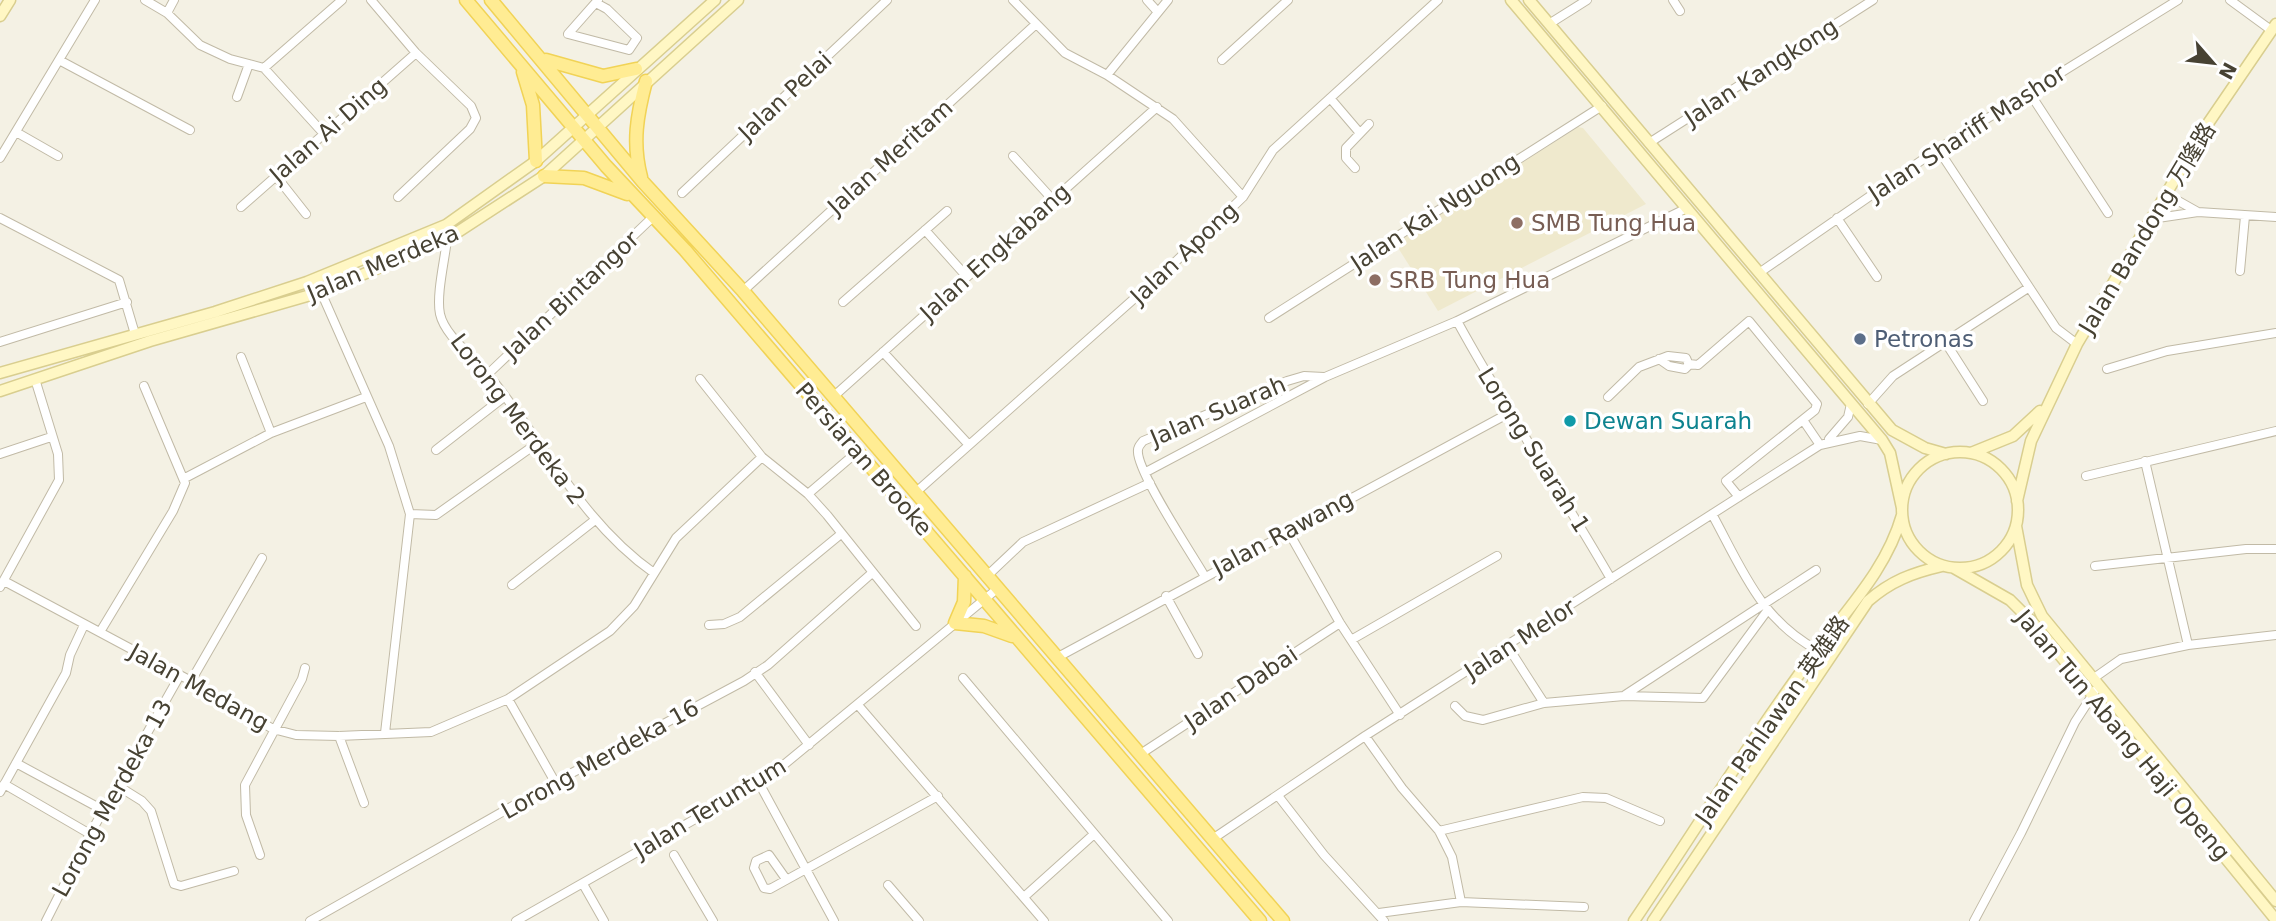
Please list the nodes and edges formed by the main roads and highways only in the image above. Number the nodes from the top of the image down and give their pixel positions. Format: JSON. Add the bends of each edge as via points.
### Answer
{"nodes":[{"id":1,"x":10,"y":0,"type":"edge"},
{"id":2,"x":466,"y":0,"type":"edge"},
{"id":3,"x":715,"y":0,"type":"edge"},
{"id":4,"x":737,"y":0,"type":"edge"},
{"id":5,"x":1511,"y":0,"type":"edge"},
{"id":6,"x":1529,"y":0,"type":"edge"},
{"id":7,"x":496,"y":2,"type":"edge"},
{"id":8,"x":0,"y":16,"type":"edge"},
{"id":9,"x":2274,"y":27,"type":"edge"},
{"id":10,"x":542,"y":59,"type":"junction"},
{"id":11,"x":521,"y":64,"type":"junction"},
{"id":12,"x":636,"y":69,"type":"junction"},
{"id":13,"x":646,"y":81,"type":"junction"},
{"id":14,"x":586,"y":114,"type":"junction"},
{"id":15,"x":573,"y":127,"type":"junction"},
{"id":16,"x":599,"y":128,"type":"junction"},
{"id":17,"x":585,"y":141,"type":"junction"},
{"id":18,"x":536,"y":161,"type":"junction"},
{"id":19,"x":544,"y":176,"type":"junction"},
{"id":20,"x":643,"y":182,"type":"junction"},
{"id":21,"x":634,"y":197,"type":"junction"},
{"id":22,"x":0,"y":373,"type":"edge"},
{"id":23,"x":0,"y":391,"type":"edge"},
{"id":24,"x":2048,"y":401,"type":"junction"},
{"id":25,"x":1970,"y":453,"type":"junction"},
{"id":26,"x":1946,"y":454,"type":"junction"},
{"id":27,"x":2017,"y":501,"type":"junction"},
{"id":28,"x":1902,"y":512,"type":"junction"},
{"id":29,"x":2016,"y":526,"type":"junction"},
{"id":30,"x":1942,"y":566,"type":"junction"},
{"id":31,"x":1954,"y":568,"type":"junction"},
{"id":32,"x":965,"y":576,"type":"junction"},
{"id":33,"x":1019,"y":640,"type":"junction"},
{"id":34,"x":2276,"y":901,"type":"edge"},
{"id":35,"x":2276,"y":920,"type":"edge"},
{"id":36,"x":1259,"y":921,"type":"edge"},
{"id":37,"x":1283,"y":921,"type":"edge"},
{"id":38,"x":1634,"y":921,"type":"edge"},
{"id":39,"x":1653,"y":921,"type":"edge"}],
"edges":[{"from":1,"to":8,"type":"main road"},
{"from":2,"to":11,"type":"main road","name":"Persiaran Brooke"},
{"from":3,"to":12,"type":"main road","name":"Jalan Merdeka"},
{"from":4,"to":13,"type":"main road","name":"Jalan Merdeka"},
{"from":5,"to":28,"type":"main road","via":[[1882,440],[1890,453]]},
{"from":6,"to":26,"type":"main road","via":[[1868,404],[1892,430]]},
{"from":7,"to":10,"type":"main road","name":"Persiaran Brooke"},
{"from":9,"to":24,"type":"main road","name":"Jalan Bandong 万隆路","via":[[2207,125]]},
{"from":10,"to":12,"type":"main road","via":[[603,76]]},
{"from":10,"to":14,"type":"main road","name":"Persiaran Brooke"},
{"from":11,"to":15,"type":"main road","name":"Persiaran Brooke"},
{"from":11,"to":18,"type":"main road","via":[[533,105]]},
{"from":12,"to":14,"type":"main road","name":"Jalan Merdeka"},
{"from":13,"to":16,"type":"main road","name":"Jalan Merdeka"},
{"from":13,"to":20,"type":"main road","via":[[635,147]]},
{"from":14,"to":15,"type":"main road","name":"Jalan Merdeka"},
{"from":14,"to":16,"type":"main road","name":"Persiaran Brooke"},
{"from":15,"to":17,"type":"main road","name":"Persiaran Brooke"},
{"from":15,"to":18,"type":"main road","name":"Jalan Merdeka"},
{"from":16,"to":17,"type":"main road","name":"Jalan Merdeka"},
{"from":16,"to":20,"type":"main road","name":"Persiaran Brooke"},
{"from":17,"to":19,"type":"main road","name":"Jalan Merdeka"},
{"from":17,"to":21,"type":"main road","name":"Persiaran Brooke"},
{"from":18,"to":22,"type":"main road","name":"Jalan Merdeka","via":[[465,214],[307,282]]},
{"from":19,"to":21,"type":"main road","via":[[584,178]]},
{"from":19,"to":23,"type":"main road","name":"Jalan Merdeka","via":[[447,239],[321,292],[150,341]]},
{"from":20,"to":37,"type":"main road","name":"Persiaran Brooke","via":[[743,291]]},
{"from":21,"to":32,"type":"main road","name":"Persiaran Brooke"},
{"from":24,"to":25,"type":"main road","name":"Jalan Bandong 万隆路","via":[[2024,429]]},
{"from":24,"to":27,"type":"main road","name":"Jalan Bandong 万隆路","via":[[2031,440]]},
{"from":25,"to":26,"type":"main road"},
{"from":25,"to":27,"type":"main road","via":[[2002,470]]},
{"from":26,"to":28,"type":"main road","via":[[1928,461],[1915,474]]},
{"from":27,"to":29,"type":"main road"},
{"from":28,"to":30,"type":"main road","via":[[1914,547]]},
{"from":28,"to":38,"type":"main road","name":"Jalan Pahlawan 英雄路","via":[[1896,536],[1857,600],[1817,650]]},
{"from":29,"to":31,"type":"main road","via":[[1999,553],[1978,565]]},
{"from":29,"to":34,"type":"main road","name":"Jalan Tun Abang Haji Openg","via":[[2028,585],[2042,616]]},
{"from":30,"to":31,"type":"main road"},
{"from":30,"to":39,"type":"main road","name":"Jalan Pahlawan 英雄路","via":[[1888,584],[1868,601]]},
{"from":31,"to":35,"type":"main road","name":"Jalan Tun Abang Haji Openg","via":[[2010,600],[2037,628]]},
{"from":32,"to":33,"type":"main road","name":"Persiaran Brooke"},
{"from":32,"to":33,"type":"main road","via":[[964,602],[955,622],[1005,632]]},
{"from":33,"to":36,"type":"main road","name":"Persiaran Brooke"}]}
